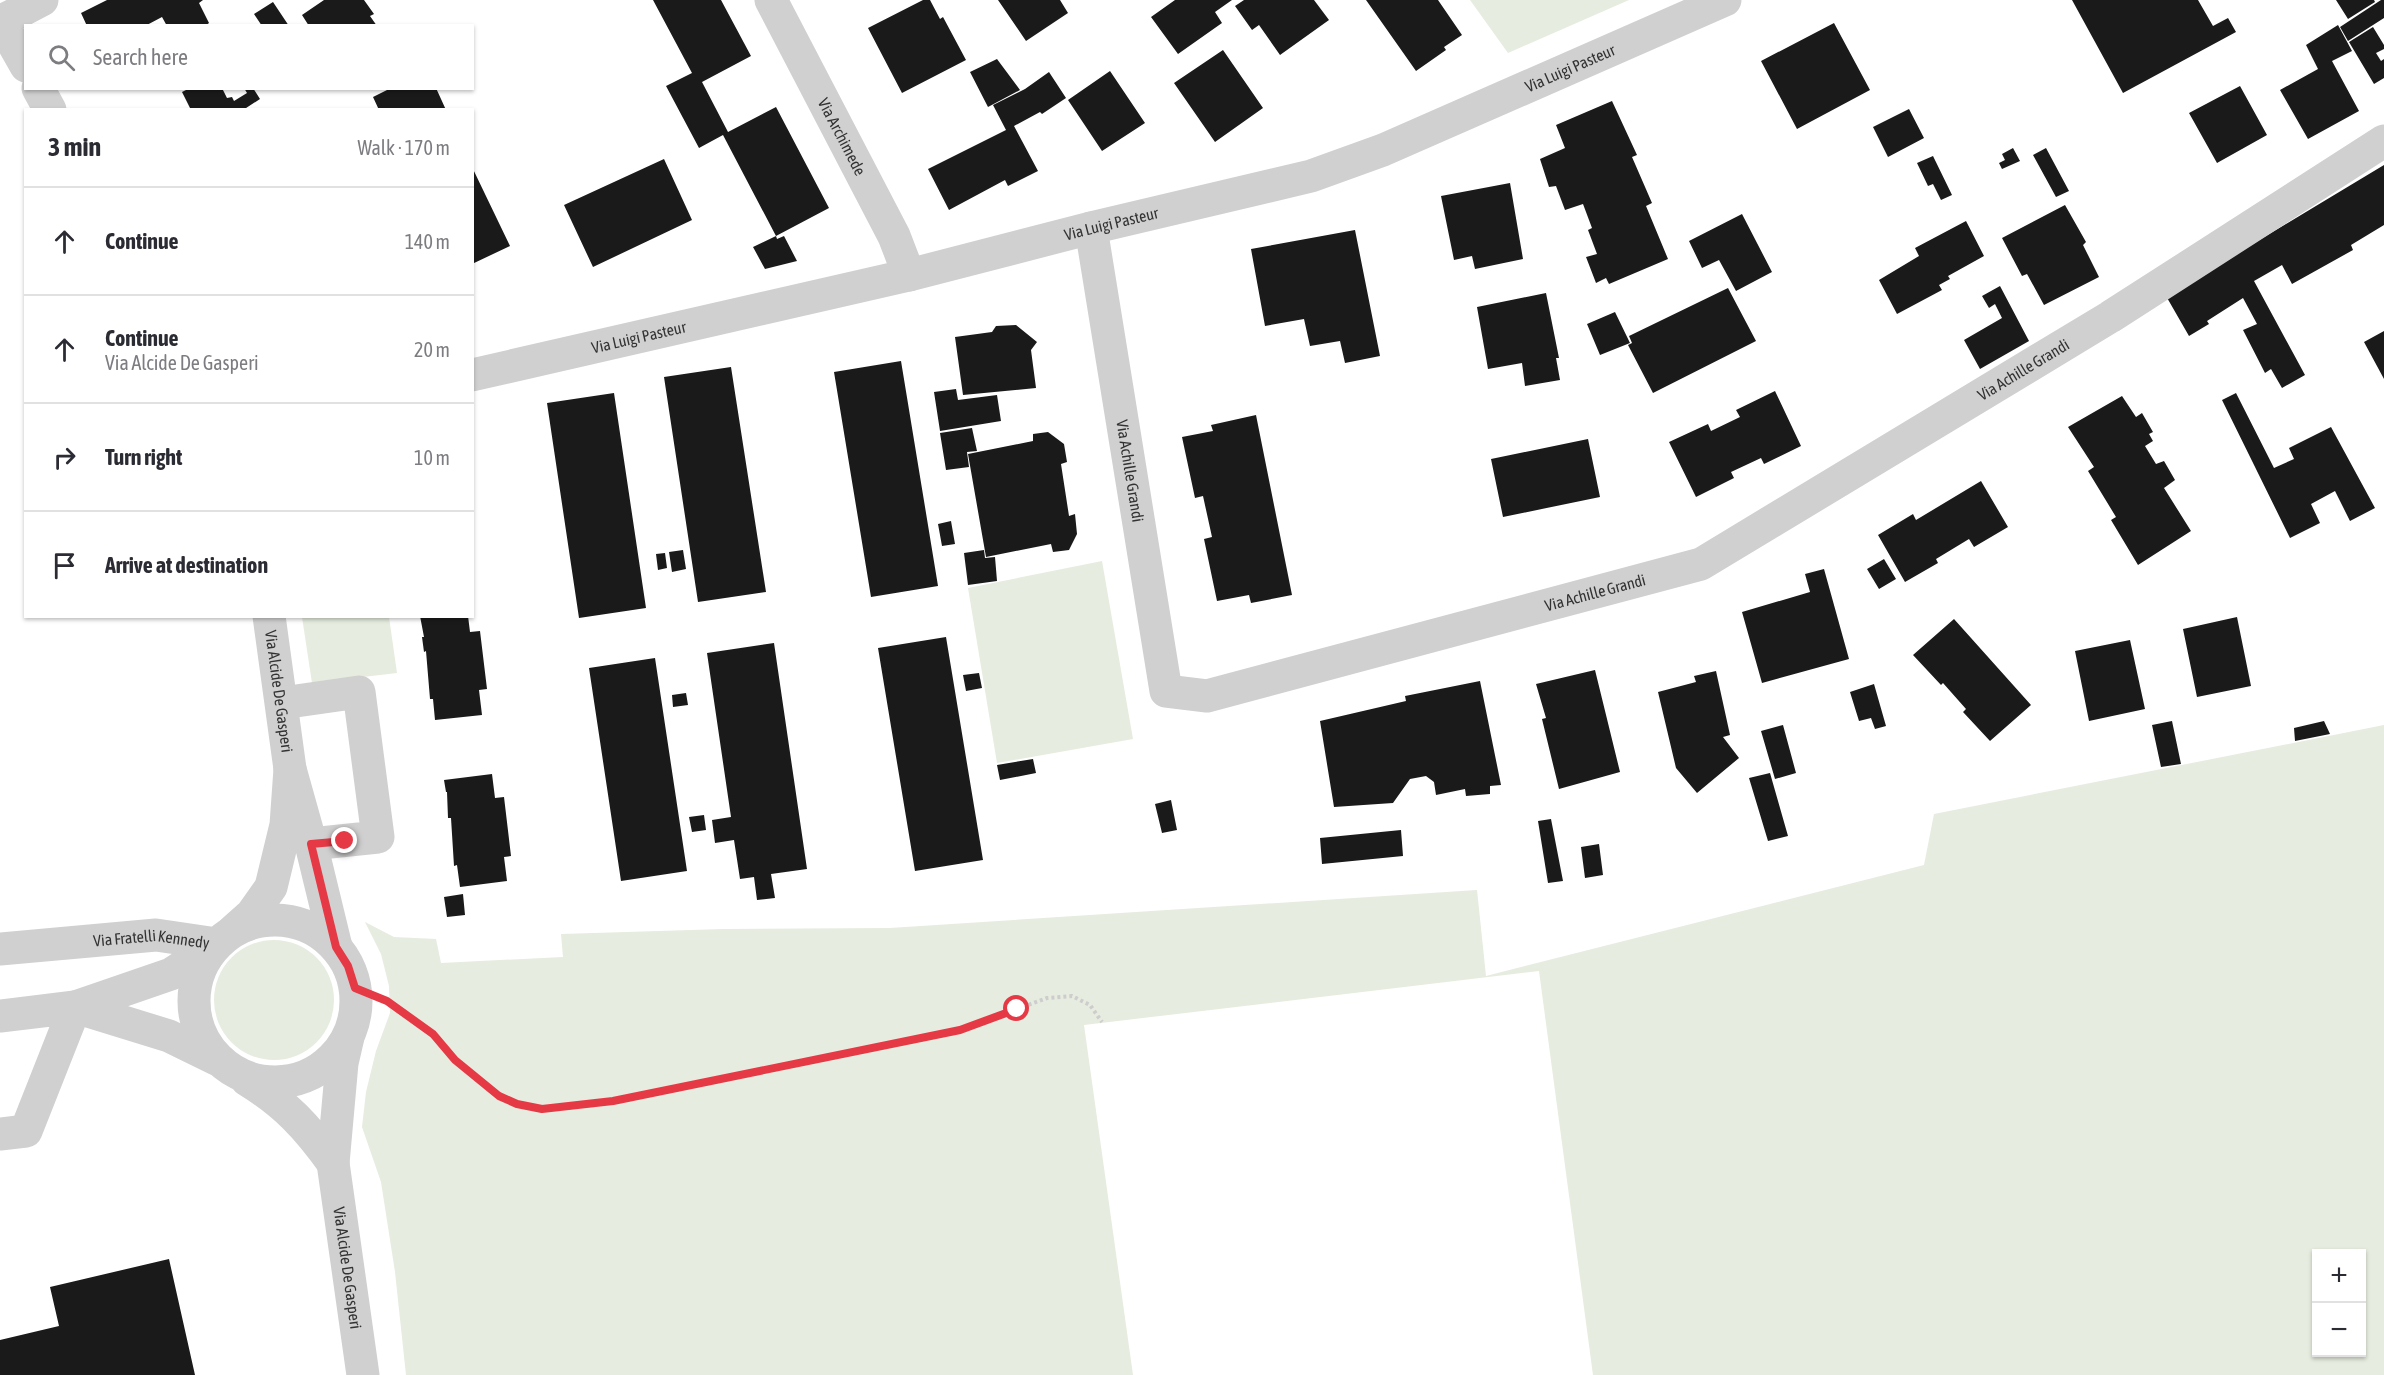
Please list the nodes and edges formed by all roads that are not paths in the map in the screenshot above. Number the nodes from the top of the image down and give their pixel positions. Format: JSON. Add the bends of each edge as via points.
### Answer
{"nodes":[{"id":1,"x":42,"y":0,"type":"edge"},
{"id":2,"x":771,"y":0,"type":"edge"},
{"id":3,"x":1725,"y":0,"type":"edge"},
{"id":4,"x":0,"y":21,"type":"edge"},
{"id":5,"x":24,"y":63,"type":"edge"},
{"id":6,"x":39,"y":90,"type":"edge"},
{"id":7,"x":49,"y":108,"type":"edge"},
{"id":8,"x":2384,"y":141,"type":"edge"},
{"id":9,"x":1091,"y":228,"type":"junction"},
{"id":10,"x":909,"y":275,"type":"junction"},
{"id":11,"x":474,"y":375,"type":"edge"},
{"id":12,"x":268,"y":618,"type":"edge"},
{"id":13,"x":282,"y":703,"type":"junction"},
{"id":14,"x":290,"y":769,"type":"junction"},
{"id":15,"x":311,"y":844,"type":"junction"},
{"id":16,"x":226,"y":937,"type":"junction"},
{"id":17,"x":336,"y":947,"type":"junction"},
{"id":18,"x":0,"y":949,"type":"edge"},
{"id":19,"x":75,"y":1007,"type":"junction"},
{"id":20,"x":0,"y":1016,"type":"edge"},
{"id":21,"x":349,"y":1036,"type":"junction"},
{"id":22,"x":227,"y":1067,"type":"junction"},
{"id":23,"x":0,"y":1134,"type":"edge"},
{"id":24,"x":333,"y":1163,"type":"junction"},
{"id":25,"x":363,"y":1375,"type":"edge"}],
"edges":[{"from":1,"to":4,"type":"street"},
{"from":2,"to":10,"type":"street","name":"Via Archimede","via":[[894,236]]},
{"from":3,"to":9,"type":"street","name":"Via Luigi Pasteur","via":[[1383,150],[1311,176]]},
{"from":4,"to":5,"type":"street"},
{"from":6,"to":7,"type":"street"},
{"from":8,"to":9,"type":"street","name":"Via Achille Grandi","via":[[2110,317],[1701,564],[1207,696],[1166,691]]},
{"from":9,"to":10,"type":"street","name":"Via Luigi Pasteur"},
{"from":10,"to":11,"type":"street","name":"Via Luigi Pasteur"},
{"from":12,"to":13,"type":"street","name":"Via Alcide De Gasperi"},
{"from":13,"to":14,"type":"street","name":"Via Alcide De Gasperi"},
{"from":13,"to":15,"type":"street","via":[[359,692],[378,837]]},
{"from":14,"to":15,"type":"street","name":"Via Alcide De Gasperi"},
{"from":14,"to":16,"type":"street","name":"Via Alcide De Gasperi","via":[[286,825],[271,887],[252,914]]},
{"from":15,"to":17,"type":"street","name":"Via Alcide De Gasperi"},
{"from":16,"to":17,"type":"street","via":[[255,922],[277,920],[298,923]]},
{"from":16,"to":18,"type":"street","name":"Via Fratelli Kennedy","via":[[156,935]]},
{"from":16,"to":19,"type":"street","name":"Via Fratelli Kennedy","via":[[171,974]]},
{"from":16,"to":22,"type":"street","via":[[202,963],[194,986],[193,1011],[201,1036]]},
{"from":17,"to":21,"type":"street","via":[[355,988],[356,1012]]},
{"from":19,"to":20,"type":"street","name":"Via Fratelli Kennedy"},
{"from":19,"to":22,"type":"street","name":"Via Fratelli Kennedy","via":[[169,1036]]},
{"from":19,"to":23,"type":"street","via":[[26,1131]]},
{"from":21,"to":22,"type":"street","via":[[335,1057],[316,1072],[290,1082],[264,1082]]},
{"from":21,"to":24,"type":"street","name":"Via Alcide De Gasperi","via":[[342,1063]]},
{"from":22,"to":24,"type":"street","name":"Via Alcide De Gasperi","via":[[270,1094],[303,1123]]},
{"from":24,"to":25,"type":"street","name":"Via Alcide De Gasperi"}]}
